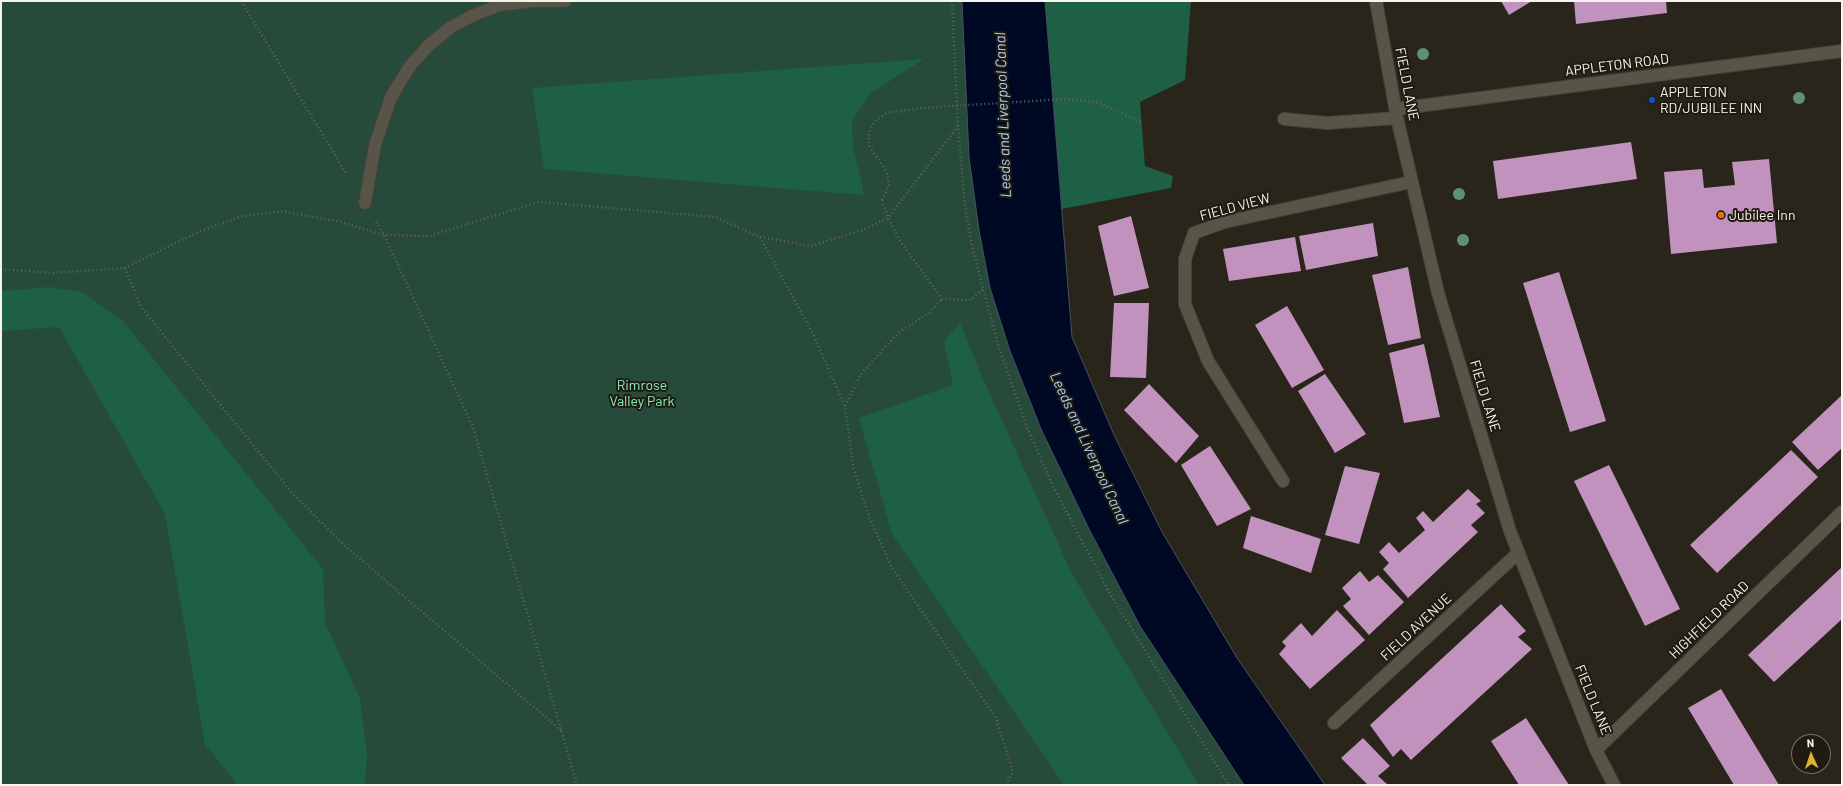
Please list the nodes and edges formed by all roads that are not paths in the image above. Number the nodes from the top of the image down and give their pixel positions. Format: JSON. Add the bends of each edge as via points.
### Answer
{"nodes":[{"id":1,"x":565,"y":1,"type":"edge"},
{"id":2,"x":1376,"y":1,"type":"edge"},
{"id":3,"x":1842,"y":52,"type":"edge"},
{"id":4,"x":1396,"y":113,"type":"junction"},
{"id":5,"x":1284,"y":119,"type":"dead end"},
{"id":6,"x":1411,"y":182,"type":"junction"},
{"id":7,"x":365,"y":203,"type":"road end"},
{"id":8,"x":1283,"y":481,"type":"dead end"},
{"id":9,"x":1842,"y":512,"type":"edge"},
{"id":10,"x":1518,"y":553,"type":"junction"},
{"id":11,"x":1334,"y":723,"type":"dead end"},
{"id":12,"x":1596,"y":750,"type":"junction"},
{"id":13,"x":1614,"y":785,"type":"edge"}],
"edges":[{"from":1,"to":7,"type":"street","via":[[500,5],[451,27],[429,46],[410,66],[391,97],[375,145]]},
{"from":2,"to":4,"type":"street","name":"FIELD LANE"},
{"from":3,"to":4,"type":"street","name":"APPLETON ROAD"},
{"from":4,"to":5,"type":"street","name":"APPLETON ROAD","via":[[1328,123]]},
{"from":4,"to":6,"type":"street","name":"FIELD LANE"},
{"from":6,"to":8,"type":"street","name":"FIELD VIEW","via":[[1226,222],[1194,233],[1185,259],[1185,304],[1208,361]]},
{"from":6,"to":10,"type":"street","name":"FIELD LANE","via":[[1438,293]]},
{"from":9,"to":12,"type":"street","name":"HIGHFIELD ROAD"},
{"from":10,"to":11,"type":"street","name":"FIELD AVENUE"},
{"from":10,"to":12,"type":"street","name":"FIELD LANE"},
{"from":12,"to":13,"type":"street","name":"FIELD LANE"}]}
